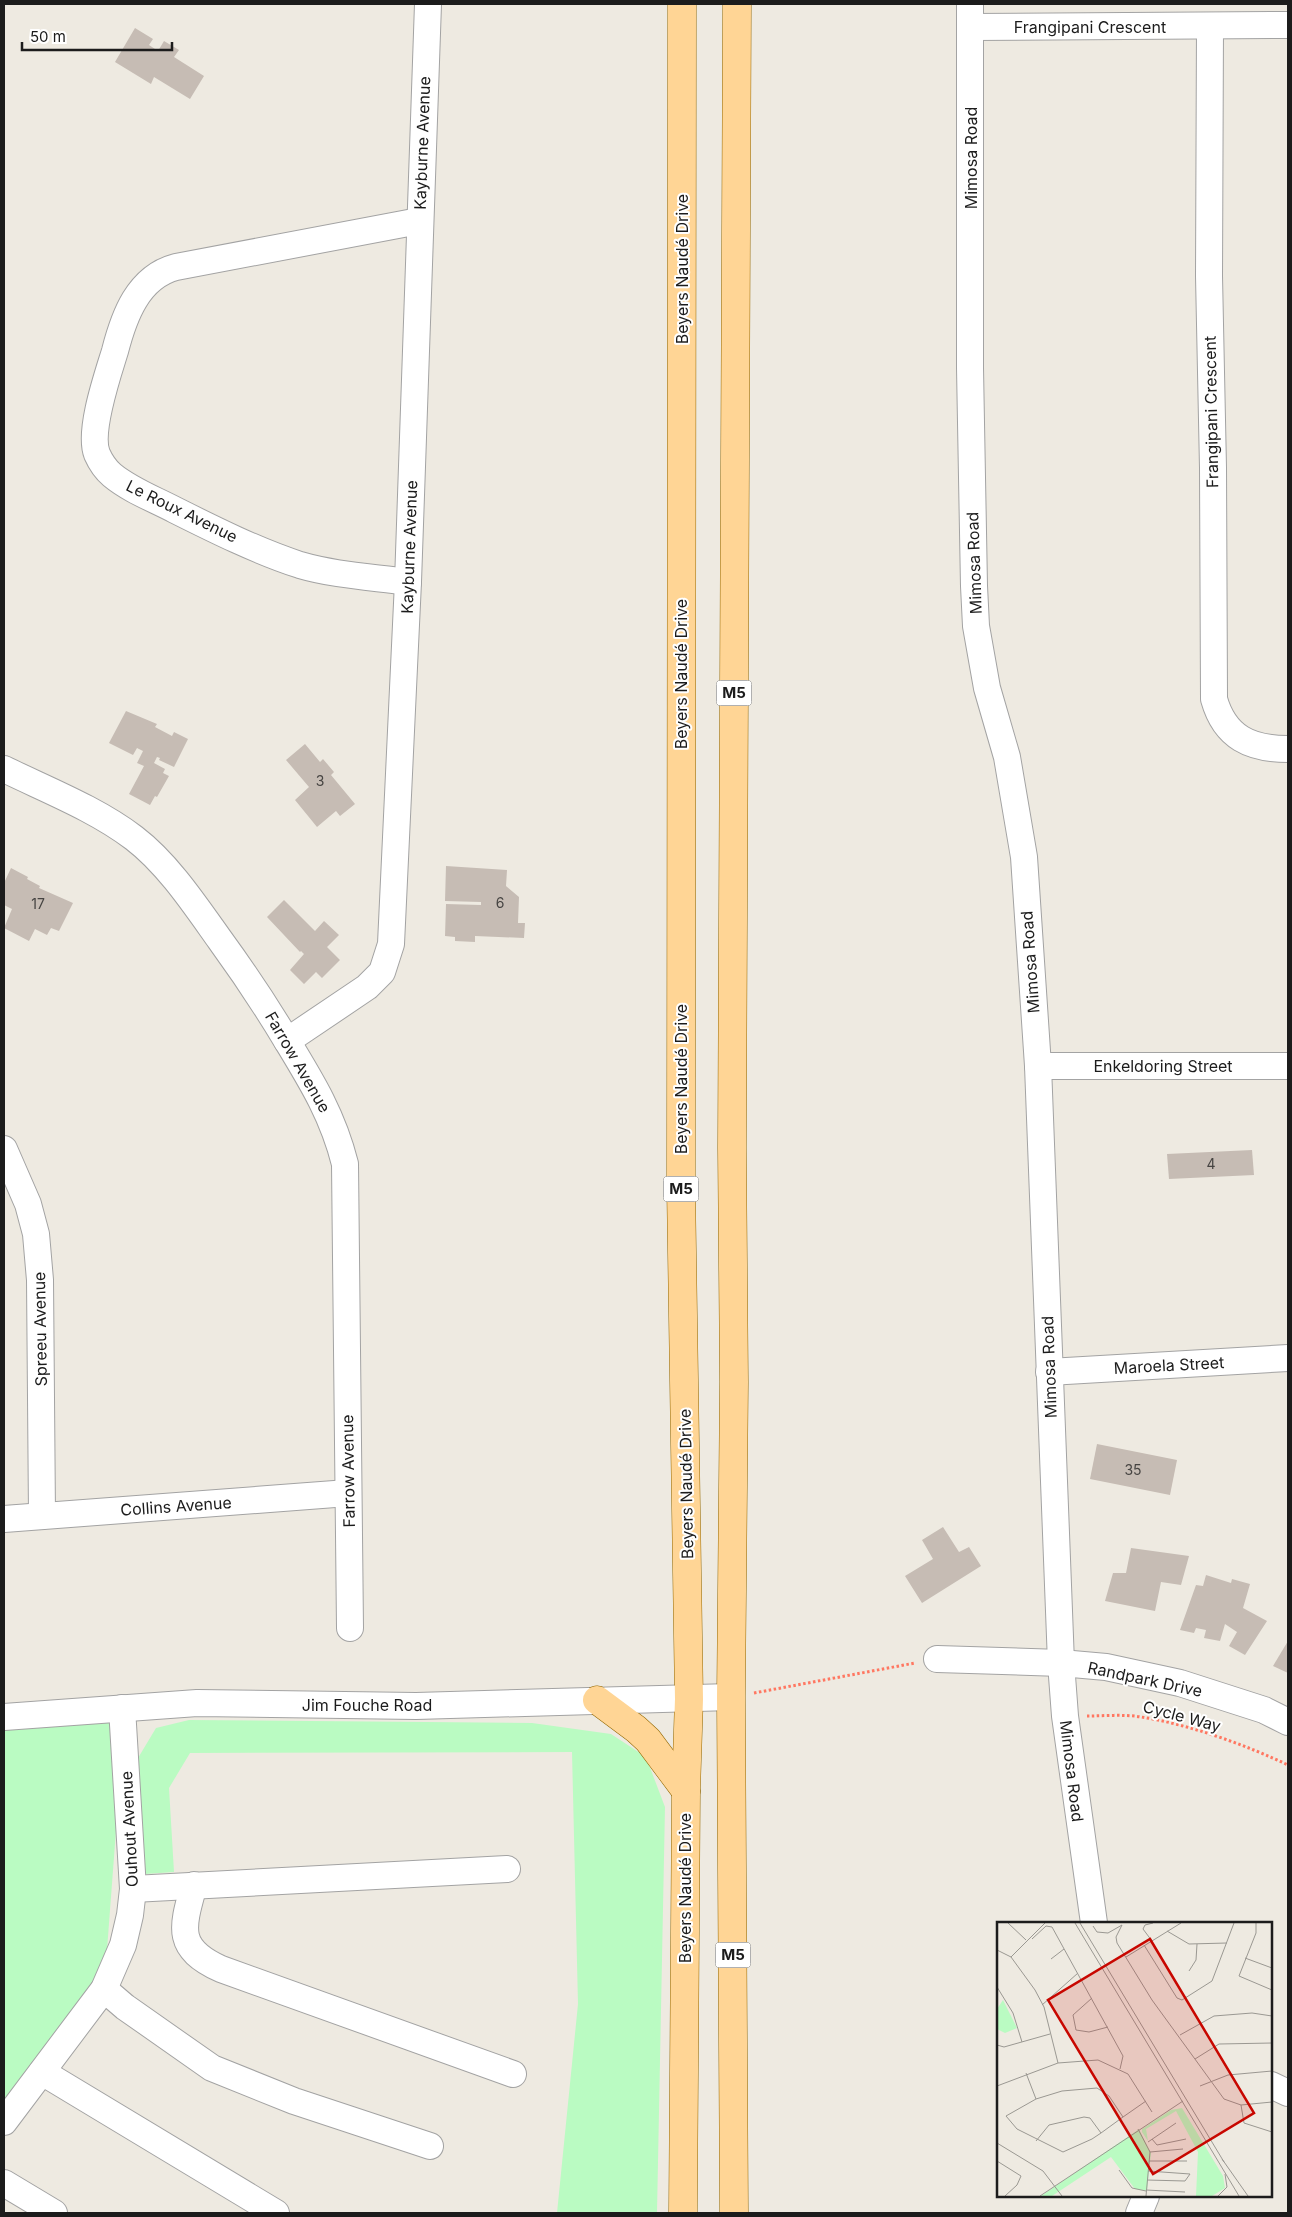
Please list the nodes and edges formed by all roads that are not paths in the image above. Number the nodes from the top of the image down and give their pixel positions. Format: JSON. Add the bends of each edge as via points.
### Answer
{"nodes":[{"id":1,"x":428,"y":4,"type":"edge"},
{"id":2,"x":682,"y":4,"type":"edge"},
{"id":3,"x":737,"y":4,"type":"edge"},
{"id":4,"x":970,"y":15,"type":"edge"},
{"id":5,"x":1288,"y":25,"type":"edge"},
{"id":6,"x":1210,"y":26,"type":"junction"},
{"id":7,"x":419,"y":221,"type":"junction"},
{"id":8,"x":408,"y":582,"type":"junction"},
{"id":9,"x":1288,"y":750,"type":"edge"},
{"id":10,"x":4,"y":769,"type":"edge"},
{"id":11,"x":287,"y":1041,"type":"junction"},
{"id":12,"x":1038,"y":1066,"type":"junction"},
{"id":13,"x":1288,"y":1066,"type":"edge"},
{"id":14,"x":4,"y":1149,"type":"edge"},
{"id":15,"x":1288,"y":1358,"type":"edge"},
{"id":16,"x":1049,"y":1372,"type":"junction"},
{"id":17,"x":348,"y":1493,"type":"junction"},
{"id":18,"x":42,"y":1516,"type":"junction"},
{"id":19,"x":4,"y":1519,"type":"edge"},
{"id":20,"x":350,"y":1628,"type":"dead end"},
{"id":21,"x":937,"y":1659,"type":"road end"},
{"id":22,"x":1061,"y":1663,"type":"junction"},
{"id":23,"x":731,"y":1697,"type":"junction"},
{"id":24,"x":689,"y":1698,"type":"junction"},
{"id":25,"x":597,"y":1700,"type":"junction"},
{"id":26,"x":122,"y":1708,"type":"junction"},
{"id":27,"x":4,"y":1717,"type":"edge"},
{"id":28,"x":1288,"y":1722,"type":"edge"},
{"id":29,"x":686,"y":1791,"type":"junction"},
{"id":30,"x":507,"y":1869,"type":"dead end"},
{"id":31,"x":194,"y":1885,"type":"junction"},
{"id":32,"x":133,"y":1889,"type":"junction"},
{"id":33,"x":1094,"y":1922,"type":"edge"},
{"id":34,"x":104,"y":1989,"type":"junction"},
{"id":35,"x":42,"y":2072,"type":"junction"},
{"id":36,"x":513,"y":2074,"type":"dead end"},
{"id":37,"x":1272,"y":2085,"type":"edge"},
{"id":38,"x":1288,"y":2093,"type":"edge"},
{"id":39,"x":4,"y":2122,"type":"edge"},
{"id":40,"x":430,"y":2146,"type":"dead end"},
{"id":41,"x":4,"y":2183,"type":"edge"},
{"id":42,"x":1146,"y":2197,"type":"edge"},
{"id":43,"x":54,"y":2213,"type":"edge"},
{"id":44,"x":276,"y":2213,"type":"edge"},
{"id":45,"x":683,"y":2213,"type":"edge"},
{"id":46,"x":734,"y":2213,"type":"edge"},
{"id":47,"x":1139,"y":2213,"type":"edge"}],
"edges":[{"from":1,"to":7,"type":"street","name":"Kayburne Avenue"},
{"from":2,"to":24,"type":"main road","name":"Beyers Naudé Drive","number":"M5","via":[[680,1188]]},
{"from":3,"to":23,"type":"main road","number":"M5"},
{"from":4,"to":6,"type":"street","name":"Frangipani Crescent"},
{"from":4,"to":12,"type":"street","name":"Mimosa Road","via":[[974,596],[987,688],[1007,757],[1024,857]]},
{"from":5,"to":6,"type":"street","name":"Frangipani Crescent"},
{"from":6,"to":9,"type":"street","name":"Frangipani Crescent","via":[[1214,699],[1218,713],[1237,737],[1250,745]]},
{"from":7,"to":8,"type":"street","name":"Kayburne Avenue"},
{"from":7,"to":8,"type":"street","name":"Le Roux Avenue","via":[[176,266],[155,276],[137,294],[118,337],[96,419],[96,451],[102,465],[132,489],[274,556],[300,565]]},
{"from":8,"to":11,"type":"street","name":"Kayburne Avenue","via":[[391,944],[382,972],[367,987]]},
{"from":10,"to":11,"type":"street","name":"Farrow Avenue","via":[[106,820],[135,839],[190,897],[260,996]]},
{"from":11,"to":17,"type":"street","name":"Farrow Avenue","via":[[328,1112],[345,1164]]},
{"from":12,"to":13,"type":"street","name":"Enkeldoring Street"},
{"from":12,"to":16,"type":"street","name":"Mimosa Road"},
{"from":14,"to":18,"type":"street","name":"Spreeu Avenue","via":[[28,1204],[36,1234],[40,1280]]},
{"from":15,"to":16,"type":"street","name":"Maroela Street"},
{"from":16,"to":22,"type":"street","name":"Mimosa Road"},
{"from":17,"to":18,"type":"street","name":"Collins Avenue"},
{"from":17,"to":20,"type":"street","name":"Farrow Avenue"},
{"from":18,"to":19,"type":"street","name":"Collins Avenue"},
{"from":21,"to":22,"type":"street","name":"Randpark Drive"},
{"from":22,"to":28,"type":"street","name":"Randpark Drive","via":[[1106,1667],[1180,1683],[1264,1710]]},
{"from":22,"to":33,"type":"street","name":"Mimosa Road","via":[[1065,1716]]},
{"from":23,"to":24,"type":"street","name":"Jim Fouche Road"},
{"from":23,"to":46,"type":"main road","number":"M5"},
{"from":24,"to":25,"type":"street","name":"Jim Fouche Road"},
{"from":24,"to":29,"type":"main road","name":"Beyers Naudé Drive","number":"M5"},
{"from":25,"to":26,"type":"street","name":"Jim Fouche Road","via":[[416,1706],[197,1703]]},
{"from":25,"to":29,"type":"main road","via":[[648,1740]]},
{"from":26,"to":27,"type":"street","name":"Jim Fouche Road"},
{"from":26,"to":32,"type":"street","name":"Ouhout Avenue"},
{"from":29,"to":45,"type":"main road","name":"Beyers Naudé Drive","number":"M5"},
{"from":30,"to":31,"type":"street"},
{"from":31,"to":32,"type":"street"},
{"from":31,"to":36,"type":"street","via":[[186,1913],[187,1941],[193,1953],[204,1962]]},
{"from":32,"to":34,"type":"street","name":"Ouhout Avenue","via":[[123,1945]]},
{"from":34,"to":35,"type":"street","name":"Ouhout Avenue"},
{"from":34,"to":40,"type":"street","via":[[212,2068],[294,2101]]},
{"from":35,"to":39,"type":"street","name":"Ouhout Avenue"},
{"from":35,"to":44,"type":"street"},
{"from":37,"to":38,"type":"street"},
{"from":41,"to":43,"type":"street"},
{"from":42,"to":47,"type":"street"}]}
